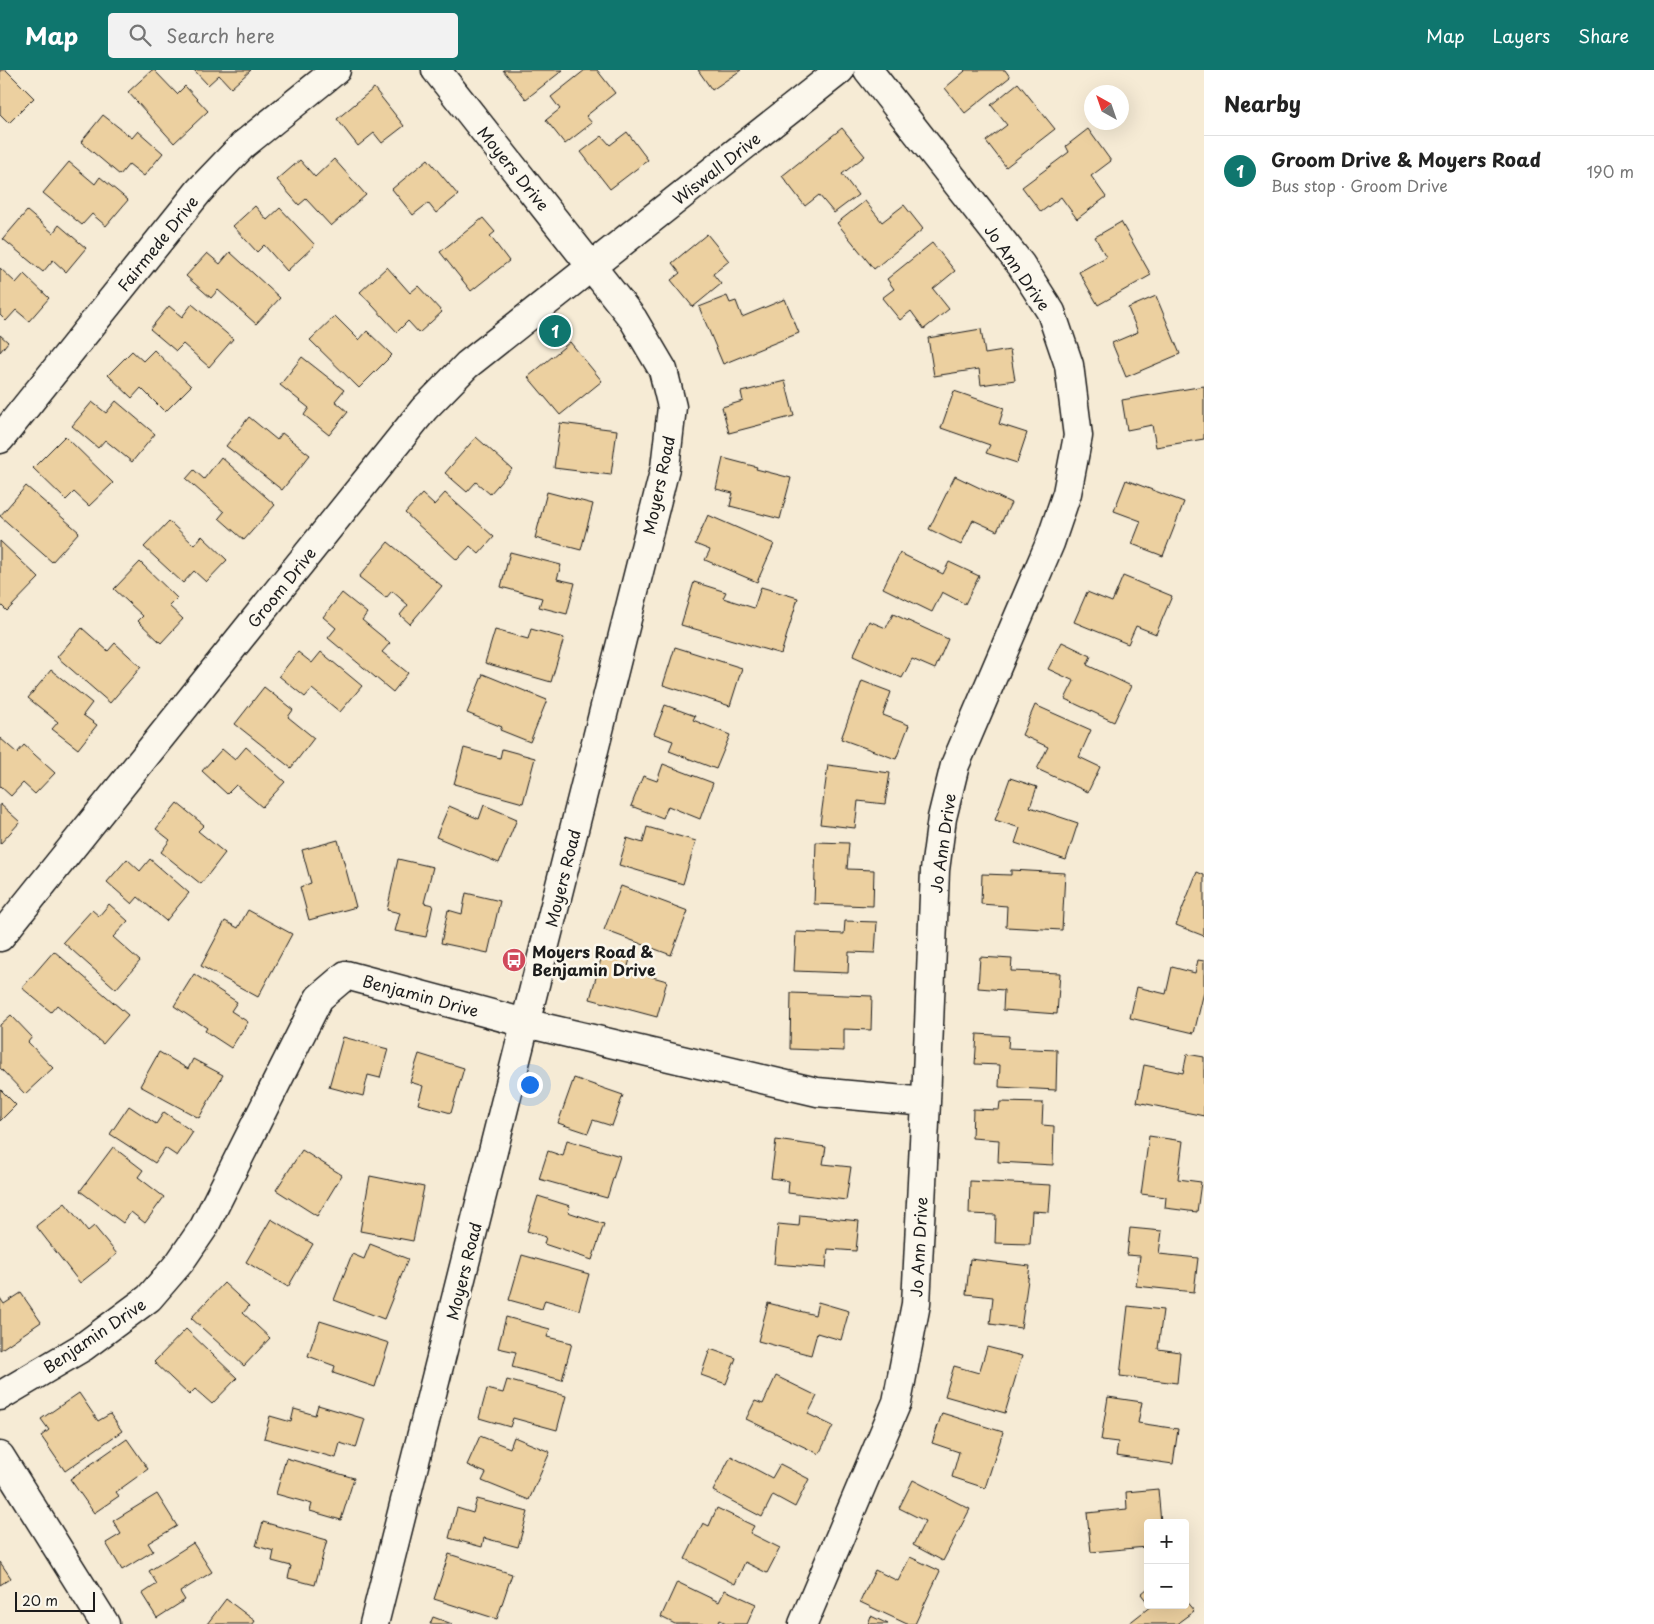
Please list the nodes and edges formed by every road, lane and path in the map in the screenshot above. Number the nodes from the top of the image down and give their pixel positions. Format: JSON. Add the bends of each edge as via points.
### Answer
{"nodes":[{"id":1,"x":336,"y":70,"type":"edge"},
{"id":2,"x":436,"y":70,"type":"edge"},
{"id":3,"x":840,"y":70,"type":"edge"},
{"id":4,"x":868,"y":70,"type":"edge"},
{"id":5,"x":592,"y":266,"type":"junction"},
{"id":6,"x":0,"y":439,"type":"edge"},
{"id":7,"x":0,"y":937,"type":"edge"},
{"id":8,"x":525,"y":1022,"type":"junction"},
{"id":9,"x":926,"y":1102,"type":"junction"},
{"id":10,"x":0,"y":1396,"type":"edge"},
{"id":11,"x":0,"y":1456,"type":"edge"},
{"id":12,"x":105,"y":1624,"type":"edge"},
{"id":13,"x":374,"y":1624,"type":"edge"},
{"id":14,"x":803,"y":1624,"type":"edge"}],
"edges":[{"from":1,"to":6,"type":"street","name":"Fairmede Drive","via":[[243,145],[199,191]]},
{"from":2,"to":5,"type":"street","name":"Moyers Drive"},
{"from":3,"to":5,"type":"street","name":"Wiswall Drive"},
{"from":4,"to":9,"type":"street","name":"Jo Ann Drive","via":[[1022,266],[1051,312],[1068,365],[1078,436],[1067,493],[1050,543],[955,765],[942,818],[934,870]]},
{"from":5,"to":7,"type":"street","name":"Groom Drive","via":[[467,365],[424,409]]},
{"from":5,"to":8,"type":"street","name":"Moyers Road","via":[[633,319],[662,370],[672,407],[665,468]]},
{"from":8,"to":9,"type":"street","name":"Benjamin Drive","via":[[817,1092]]},
{"from":8,"to":10,"type":"street","name":"Benjamin Drive","via":[[346,975],[319,998],[204,1227],[180,1262],[149,1298],[83,1347]]},
{"from":8,"to":13,"type":"street","name":"Moyers Road"},
{"from":9,"to":14,"type":"street","name":"Jo Ann Drive","via":[[916,1304],[897,1402]]},
{"from":11,"to":12,"type":"street"}]}
